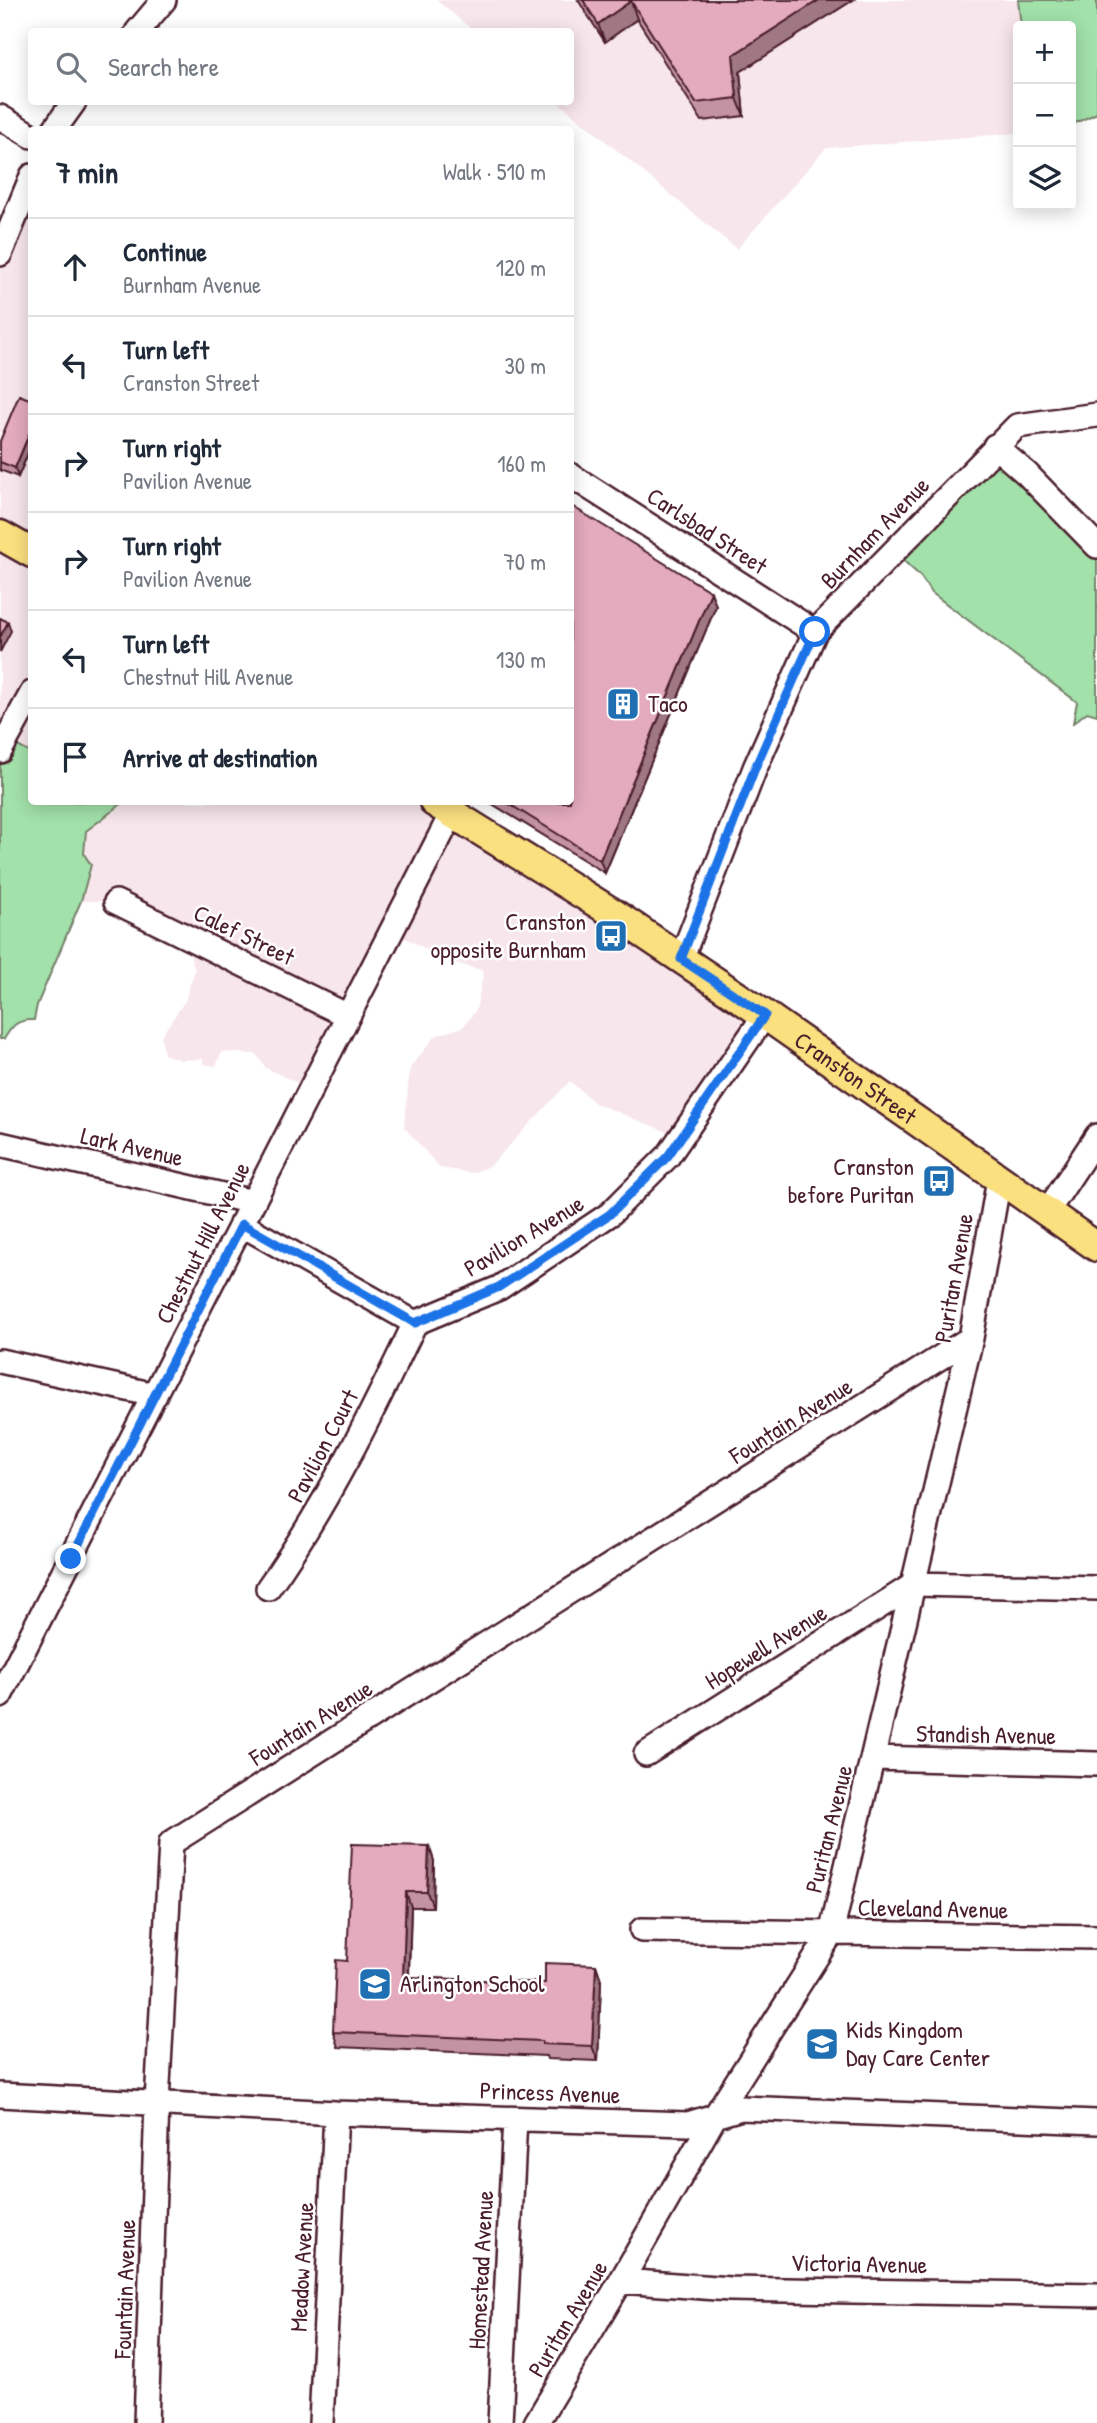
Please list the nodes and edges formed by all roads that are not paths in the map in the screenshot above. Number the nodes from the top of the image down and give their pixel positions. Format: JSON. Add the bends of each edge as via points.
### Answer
{"nodes":[{"id":1,"x":164,"y":0,"type":"edge"},
{"id":2,"x":140,"y":28,"type":"edge"},
{"id":3,"x":72,"y":105,"type":"edge"},
{"id":4,"x":0,"y":117,"type":"edge"},
{"id":5,"x":57,"y":126,"type":"edge"},
{"id":6,"x":28,"y":134,"type":"edge"},
{"id":7,"x":28,"y":186,"type":"edge"},
{"id":8,"x":0,"y":254,"type":"edge"},
{"id":9,"x":1097,"y":415,"type":"edge"},
{"id":10,"x":995,"y":446,"type":"junction"},
{"id":11,"x":574,"y":478,"type":"edge"},
{"id":12,"x":0,"y":535,"type":"edge"},
{"id":13,"x":1097,"y":546,"type":"edge"},
{"id":14,"x":28,"y":551,"type":"edge"},
{"id":15,"x":815,"y":632,"type":"junction"},
{"id":16,"x":28,"y":700,"type":"edge"},
{"id":17,"x":0,"y":751,"type":"edge"},
{"id":18,"x":443,"y":807,"type":"edge"},
{"id":19,"x":116,"y":902,"type":"dead end"},
{"id":20,"x":681,"y":959,"type":"junction"},
{"id":21,"x":765,"y":1015,"type":"junction"},
{"id":22,"x":348,"y":1016,"type":"junction"},
{"id":23,"x":1097,"y":1136,"type":"edge"},
{"id":24,"x":0,"y":1144,"type":"edge"},
{"id":25,"x":999,"y":1179,"type":"junction"},
{"id":26,"x":253,"y":1202,"type":"junction"},
{"id":27,"x":1047,"y":1212,"type":"junction"},
{"id":28,"x":242,"y":1224,"type":"junction"},
{"id":29,"x":1097,"y":1247,"type":"edge"},
{"id":30,"x":415,"y":1323,"type":"junction"},
{"id":31,"x":971,"y":1338,"type":"junction"},
{"id":32,"x":0,"y":1361,"type":"edge"},
{"id":33,"x":155,"y":1395,"type":"junction"},
{"id":34,"x":915,"y":1584,"type":"junction"},
{"id":35,"x":268,"y":1588,"type":"dead end"},
{"id":36,"x":1097,"y":1588,"type":"edge"},
{"id":37,"x":0,"y":1696,"type":"edge"},
{"id":38,"x":646,"y":1754,"type":"dead end"},
{"id":39,"x":873,"y":1758,"type":"junction"},
{"id":40,"x":1097,"y":1764,"type":"edge"},
{"id":41,"x":642,"y":1930,"type":"dead end"},
{"id":42,"x":831,"y":1934,"type":"junction"},
{"id":43,"x":1097,"y":1937,"type":"edge"},
{"id":44,"x":0,"y":2095,"type":"edge"},
{"id":45,"x":157,"y":2103,"type":"junction"},
{"id":46,"x":336,"y":2113,"type":"junction"},
{"id":47,"x":715,"y":2116,"type":"junction"},
{"id":48,"x":515,"y":2119,"type":"junction"},
{"id":49,"x":1097,"y":2122,"type":"edge"},
{"id":50,"x":621,"y":2281,"type":"junction"},
{"id":51,"x":1097,"y":2295,"type":"edge"},
{"id":52,"x":146,"y":2423,"type":"edge"},
{"id":53,"x":321,"y":2423,"type":"edge"},
{"id":54,"x":500,"y":2423,"type":"edge"},
{"id":55,"x":536,"y":2423,"type":"edge"}],
"edges":[{"from":1,"to":2,"type":"street"},
{"from":3,"to":5,"type":"street"},
{"from":4,"to":6,"type":"street"},
{"from":7,"to":8,"type":"street"},
{"from":9,"to":10,"type":"street","name":"Burnham Avenue","via":[[1017,426]]},
{"from":10,"to":13,"type":"street"},
{"from":10,"to":15,"type":"street","name":"Burnham Avenue"},
{"from":11,"to":15,"type":"street","name":"Carlsbad Street"},
{"from":12,"to":14,"type":"main road"},
{"from":15,"to":20,"type":"street","name":"Burnham Avenue","via":[[755,768]]},
{"from":16,"to":17,"type":"street"},
{"from":18,"to":20,"type":"main road","name":"Cranston Street"},
{"from":18,"to":22,"type":"street","name":"Chestnut Hill Avenue"},
{"from":19,"to":22,"type":"street","name":"Calef Street"},
{"from":20,"to":21,"type":"main road","name":"Cranston Street"},
{"from":21,"to":25,"type":"main road","name":"Cranston Street"},
{"from":21,"to":30,"type":"street","name":"Pavilion Avenue","via":[[668,1156],[610,1214],[499,1287]]},
{"from":22,"to":26,"type":"street","name":"Chestnut Hill Avenue"},
{"from":23,"to":27,"type":"street"},
{"from":24,"to":26,"type":"street","name":"Lark Avenue"},
{"from":25,"to":27,"type":"main road","name":"Cranston Street"},
{"from":25,"to":31,"type":"street","name":"Puritan Avenue"},
{"from":26,"to":28,"type":"street","name":"Chestnut Hill Avenue"},
{"from":27,"to":29,"type":"main road","name":"Cranston Street"},
{"from":28,"to":30,"type":"street"},
{"from":28,"to":33,"type":"street","name":"Chestnut Hill Avenue"},
{"from":30,"to":35,"type":"street","name":"Pavilion Court","via":[[349,1459]]},
{"from":31,"to":34,"type":"street","name":"Puritan Avenue"},
{"from":31,"to":45,"type":"street","name":"Fountain Avenue","via":[[171,1843]]},
{"from":32,"to":33,"type":"street"},
{"from":33,"to":37,"type":"street","name":"Chestnut Hill Avenue"},
{"from":34,"to":36,"type":"street"},
{"from":34,"to":38,"type":"street","name":"Hopewell Avenue"},
{"from":34,"to":39,"type":"street","name":"Puritan Avenue"},
{"from":39,"to":40,"type":"street","name":"Standish Avenue"},
{"from":39,"to":42,"type":"street","name":"Puritan Avenue"},
{"from":41,"to":42,"type":"street","name":"Cleveland Avenue"},
{"from":42,"to":43,"type":"street","name":"Cleveland Avenue"},
{"from":42,"to":47,"type":"street","name":"Puritan Avenue"},
{"from":44,"to":45,"type":"street","name":"Princess Avenue"},
{"from":45,"to":46,"type":"street","name":"Princess Avenue"},
{"from":45,"to":52,"type":"street","name":"Fountain Avenue"},
{"from":46,"to":48,"type":"street","name":"Princess Avenue"},
{"from":46,"to":53,"type":"street","name":"Meadow Avenue"},
{"from":47,"to":48,"type":"street","name":"Princess Avenue","via":[[688,2124]]},
{"from":47,"to":49,"type":"street","name":"Princess Avenue","via":[[741,2108]]},
{"from":47,"to":50,"type":"street","name":"Puritan Avenue"},
{"from":48,"to":54,"type":"street","name":"Homestead Avenue"},
{"from":50,"to":51,"type":"street","name":"Victoria Avenue","via":[[730,2289]]},
{"from":50,"to":55,"type":"street","name":"Puritan Avenue"}]}
